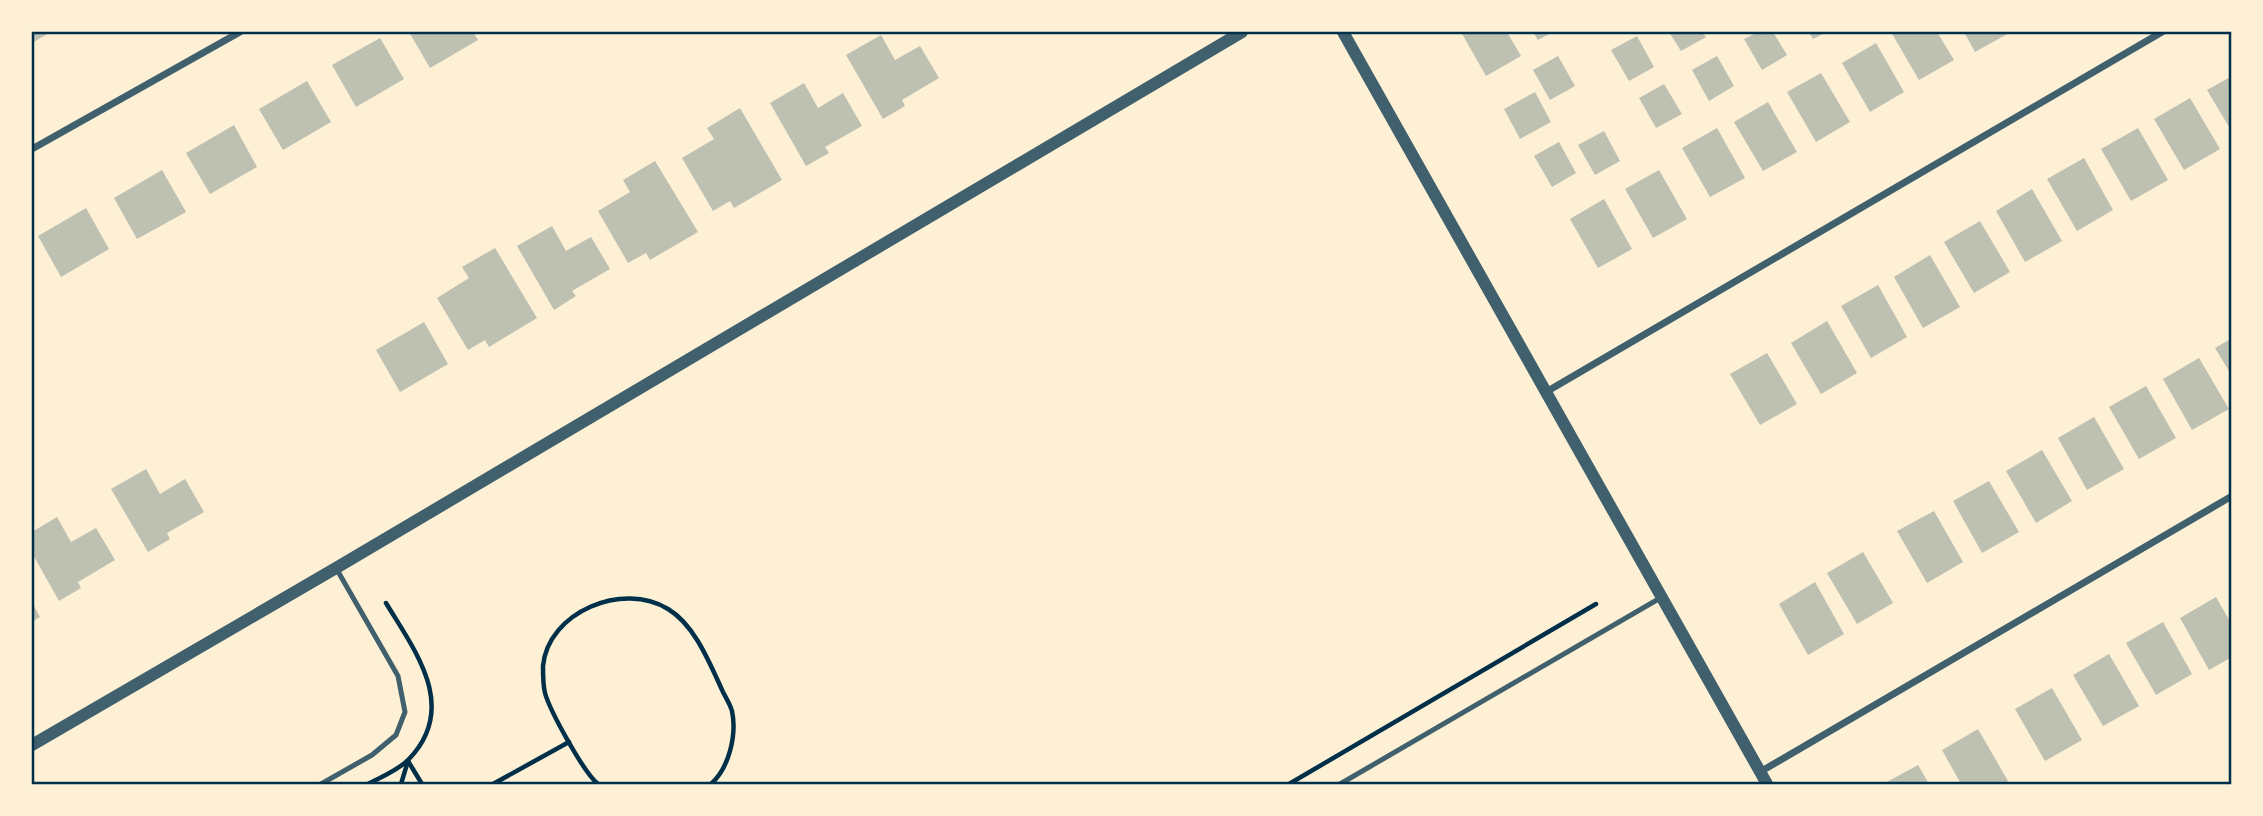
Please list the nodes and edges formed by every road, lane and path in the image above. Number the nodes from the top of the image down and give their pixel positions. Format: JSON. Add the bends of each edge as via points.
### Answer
{"nodes":[{"id":1,"x":240,"y":32,"type":"edge"},
{"id":2,"x":1242,"y":32,"type":"edge"},
{"id":3,"x":1343,"y":32,"type":"edge"},
{"id":4,"x":2161,"y":32,"type":"edge"},
{"id":5,"x":32,"y":149,"type":"edge"},
{"id":6,"x":1546,"y":392,"type":"junction"},
{"id":7,"x":2231,"y":496,"type":"edge"},
{"id":8,"x":336,"y":568,"type":"junction"},
{"id":9,"x":1662,"y":597,"type":"junction"},
{"id":10,"x":1596,"y":604,"type":"dead end"},
{"id":11,"x":569,"y":742,"type":"junction"},
{"id":12,"x":32,"y":745,"type":"edge"},
{"id":13,"x":1760,"y":772,"type":"junction"},
{"id":14,"x":321,"y":785,"type":"edge"},
{"id":15,"x":401,"y":785,"type":"edge"},
{"id":16,"x":422,"y":785,"type":"edge"},
{"id":17,"x":493,"y":785,"type":"edge"},
{"id":18,"x":598,"y":785,"type":"edge"},
{"id":19,"x":711,"y":785,"type":"edge"},
{"id":20,"x":1289,"y":785,"type":"edge"},
{"id":21,"x":1340,"y":785,"type":"edge"},
{"id":22,"x":1767,"y":785,"type":"edge"}],
"edges":[{"from":1,"to":5,"type":"street"},
{"from":2,"to":8,"type":"street"},
{"from":3,"to":6,"type":"street"},
{"from":4,"to":6,"type":"street"},
{"from":6,"to":9,"type":"street"},
{"from":7,"to":13,"type":"street"},
{"from":8,"to":12,"type":"street"},
{"from":8,"to":14,"type":"lane","via":[[398,676],[405,712],[396,736]]},
{"from":9,"to":13,"type":"street"},
{"from":9,"to":21,"type":"lane"},
{"from":10,"to":20,"type":"path"},
{"from":11,"to":17,"type":"path"},
{"from":11,"to":18,"type":"path"},
{"from":11,"to":19,"type":"path","via":[[545,693],[543,666],[549,646],[561,627],[595,605],[620,598],[644,600],[667,608],[685,624],[732,710],[731,745]]},
{"from":13,"to":22,"type":"street"},
{"from":15,"to":16,"type":"path","via":[[408,761]]}]}
